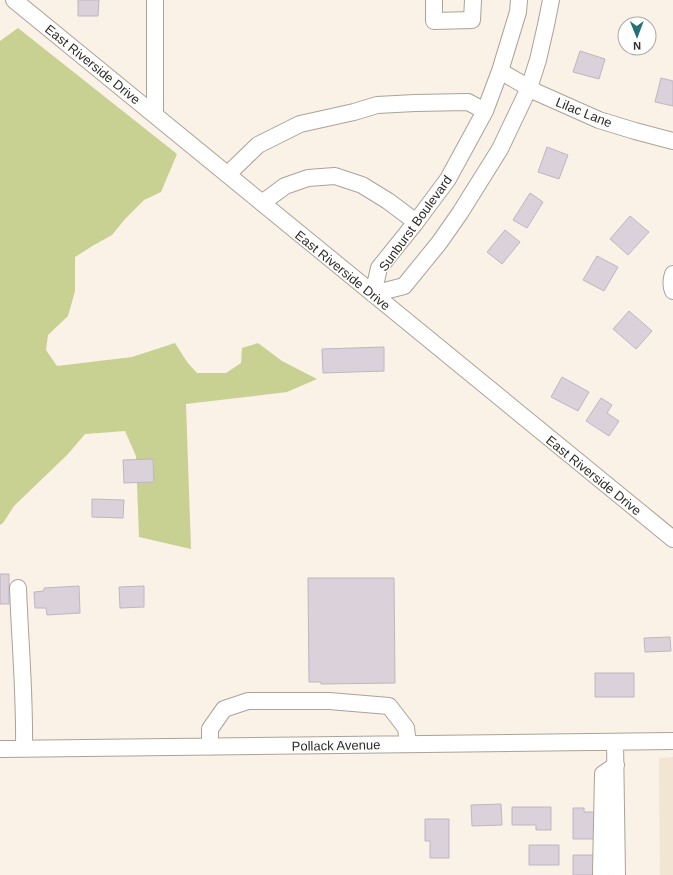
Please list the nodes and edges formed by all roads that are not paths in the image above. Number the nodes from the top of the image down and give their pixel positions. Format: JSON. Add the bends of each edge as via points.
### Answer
{"nodes":[{"id":1,"x":14,"y":0,"type":"edge"},
{"id":2,"x":155,"y":0,"type":"edge"},
{"id":3,"x":434,"y":0,"type":"edge"},
{"id":4,"x":473,"y":0,"type":"edge"},
{"id":5,"x":519,"y":0,"type":"edge"},
{"id":6,"x":550,"y":0,"type":"edge"},
{"id":7,"x":500,"y":72,"type":"junction"},
{"id":8,"x":529,"y":88,"type":"junction"},
{"id":9,"x":485,"y":111,"type":"junction"},
{"id":10,"x":155,"y":114,"type":"junction"},
{"id":11,"x":673,"y":141,"type":"edge"},
{"id":12,"x":228,"y":174,"type":"junction"},
{"id":13,"x":262,"y":203,"type":"junction"},
{"id":14,"x":416,"y":222,"type":"junction"},
{"id":15,"x":673,"y":274,"type":"edge"},
{"id":16,"x":673,"y":291,"type":"edge"},
{"id":17,"x":373,"y":294,"type":"junction"},
{"id":18,"x":673,"y":539,"type":"edge"},
{"id":19,"x":18,"y":588,"type":"dead end"},
{"id":20,"x":673,"y":741,"type":"edge"},
{"id":21,"x":615,"y":742,"type":"junction"},
{"id":22,"x":408,"y":744,"type":"junction"},
{"id":23,"x":210,"y":747,"type":"junction"},
{"id":24,"x":0,"y":749,"type":"edge"},
{"id":25,"x":24,"y":749,"type":"junction"},
{"id":26,"x":616,"y":765,"type":"junction"},
{"id":27,"x":601,"y":873,"type":"dead end"},
{"id":28,"x":617,"y":875,"type":"edge"}],
"edges":[{"from":1,"to":10,"type":"street","name":"East Riverside Drive"},
{"from":2,"to":10,"type":"street"},
{"from":3,"to":4,"type":"street","via":[[434,21],[472,20]]},
{"from":5,"to":7,"type":"street","name":"Sunburst Boulevard","via":[[518,12]]},
{"from":6,"to":8,"type":"street","name":"Sunburst Boulevard","via":[[538,60]]},
{"from":7,"to":8,"type":"street","name":"Lilac Lane"},
{"from":7,"to":9,"type":"street","name":"Sunburst Boulevard"},
{"from":8,"to":11,"type":"street","name":"Lilac Lane","via":[[599,120]]},
{"from":8,"to":17,"type":"street","name":"Sunburst Boulevard","via":[[500,149],[439,243],[404,286]]},
{"from":9,"to":12,"type":"street","via":[[468,102],[377,105],[300,124],[258,145]]},
{"from":9,"to":14,"type":"street","name":"Sunburst Boulevard","via":[[448,179]]},
{"from":10,"to":12,"type":"street","name":"East Riverside Drive"},
{"from":12,"to":13,"type":"street","name":"East Riverside Drive"},
{"from":13,"to":14,"type":"street","via":[[285,186],[308,178],[335,176],[362,185]]},
{"from":13,"to":17,"type":"street","name":"East Riverside Drive"},
{"from":14,"to":17,"type":"street","name":"Sunburst Boulevard","via":[[379,268]]},
{"from":15,"to":16,"type":"street"},
{"from":17,"to":18,"type":"street","name":"East Riverside Drive"},
{"from":19,"to":25,"type":"street"},
{"from":20,"to":21,"type":"street","name":"Pollack Avenue"},
{"from":21,"to":22,"type":"street","name":"Pollack Avenue"},
{"from":21,"to":26,"type":"street"},
{"from":22,"to":23,"type":"street","name":"Pollack Avenue"},
{"from":22,"to":23,"type":"street","via":[[406,728],[389,706],[329,701],[248,701],[224,709],[210,729]]},
{"from":23,"to":25,"type":"street","name":"Pollack Avenue"},
{"from":24,"to":25,"type":"street","name":"Pollack Avenue"},
{"from":26,"to":27,"type":"street","via":[[603,774]]},
{"from":26,"to":28,"type":"street"}]}
